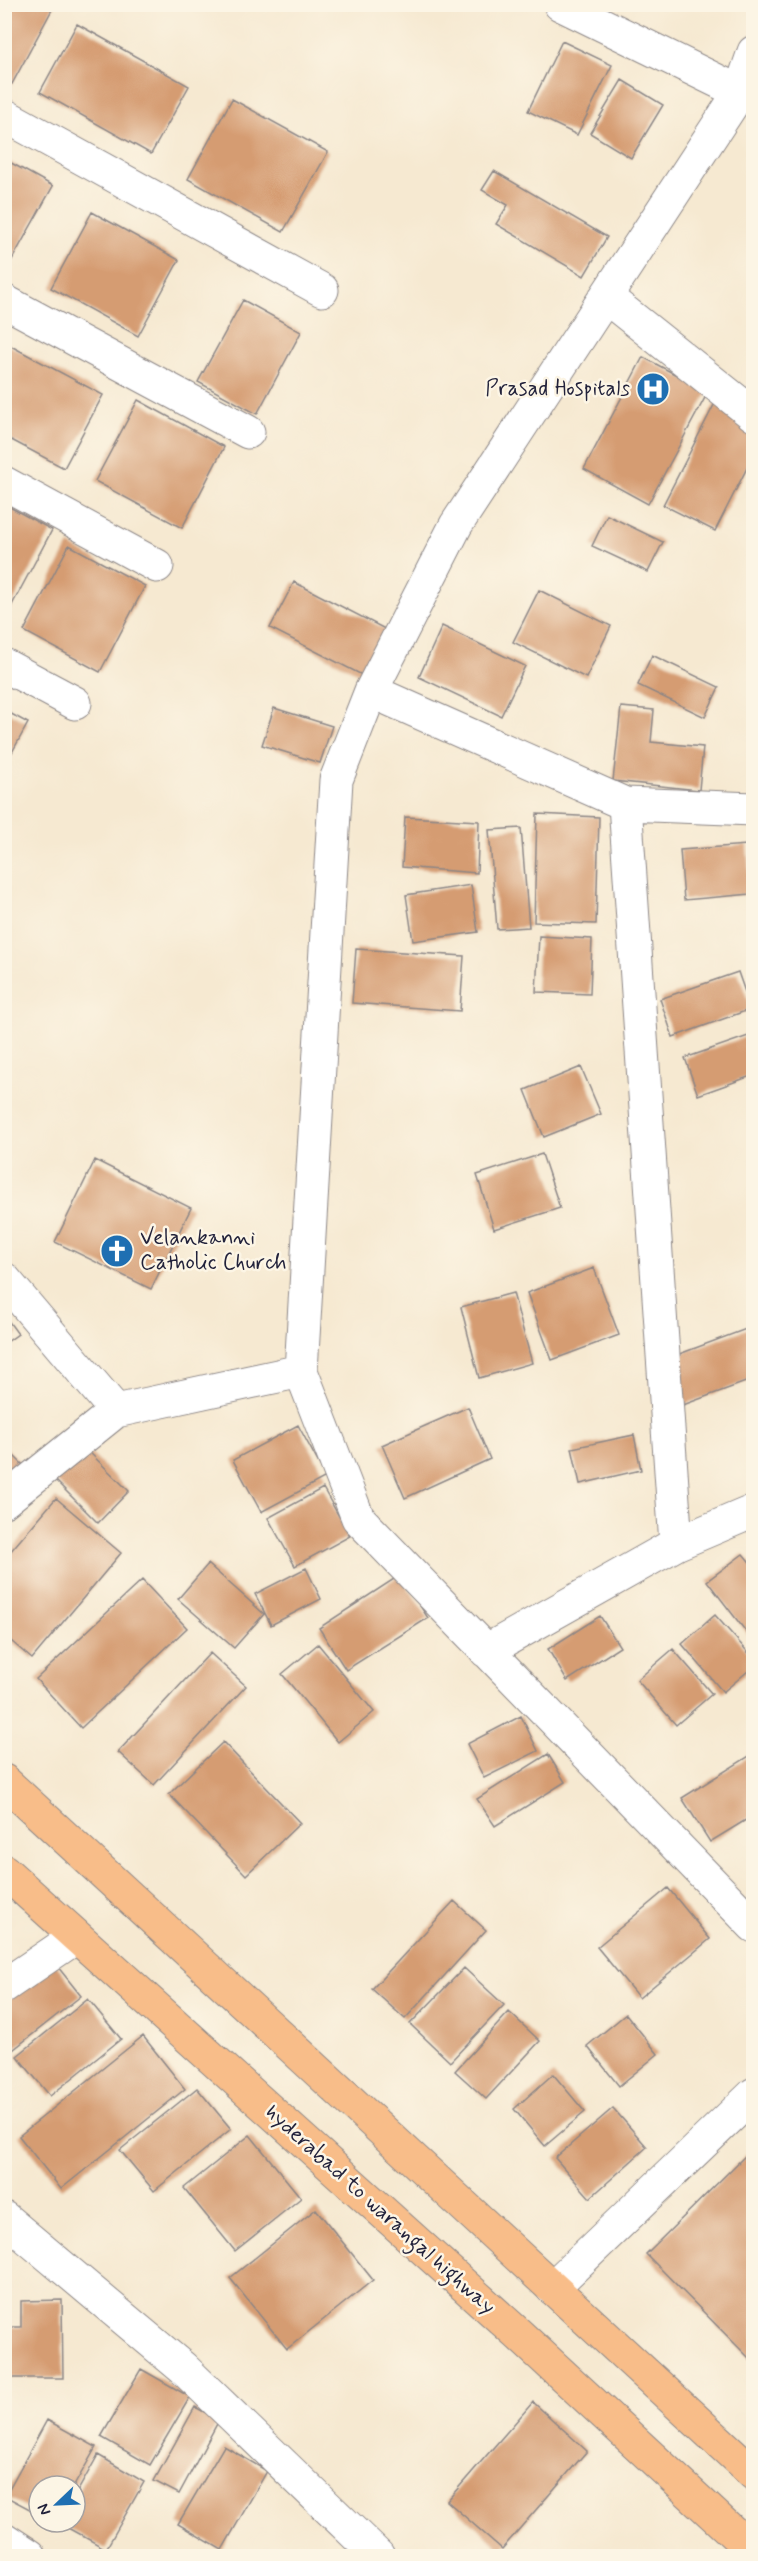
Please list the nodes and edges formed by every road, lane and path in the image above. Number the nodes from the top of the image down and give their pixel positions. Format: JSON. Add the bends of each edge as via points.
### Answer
{"nodes":[{"id":1,"x":560,"y":4,"type":"edge"},
{"id":2,"x":753,"y":52,"type":"edge"},
{"id":3,"x":740,"y":92,"type":"junction"},
{"id":4,"x":4,"y":115,"type":"edge"},
{"id":5,"x":322,"y":290,"type":"dead end"},
{"id":6,"x":606,"y":297,"type":"junction"},
{"id":7,"x":4,"y":301,"type":"edge"},
{"id":8,"x":753,"y":415,"type":"edge"},
{"id":9,"x":248,"y":432,"type":"dead end"},
{"id":10,"x":4,"y":483,"type":"edge"},
{"id":11,"x":157,"y":566,"type":"dead end"},
{"id":12,"x":4,"y":665,"type":"edge"},
{"id":13,"x":371,"y":691,"type":"junction"},
{"id":14,"x":75,"y":703,"type":"dead end"},
{"id":15,"x":624,"y":804,"type":"junction"},
{"id":16,"x":753,"y":809,"type":"edge"},
{"id":17,"x":4,"y":1279,"type":"edge"},
{"id":18,"x":301,"y":1371,"type":"junction"},
{"id":19,"x":116,"y":1411,"type":"junction"},
{"id":20,"x":4,"y":1501,"type":"edge"},
{"id":21,"x":750,"y":1519,"type":"edge"},
{"id":22,"x":676,"y":1544,"type":"junction"},
{"id":23,"x":486,"y":1651,"type":"junction"},
{"id":24,"x":4,"y":1781,"type":"edge"},
{"id":25,"x":4,"y":1871,"type":"edge"},
{"id":26,"x":753,"y":1926,"type":"edge"},
{"id":27,"x":76,"y":1937,"type":"junction"},
{"id":28,"x":4,"y":1986,"type":"edge"},
{"id":29,"x":753,"y":2094,"type":"edge"},
{"id":30,"x":4,"y":2218,"type":"edge"},
{"id":31,"x":552,"y":2288,"type":"junction"},
{"id":32,"x":753,"y":2474,"type":"edge"},
{"id":33,"x":4,"y":2539,"type":"edge"},
{"id":34,"x":753,"y":2552,"type":"edge"},
{"id":35,"x":30,"y":2556,"type":"edge"},
{"id":36,"x":378,"y":2556,"type":"edge"}],
"edges":[{"from":1,"to":3,"type":"street"},
{"from":2,"to":3,"type":"street"},
{"from":3,"to":6,"type":"street"},
{"from":4,"to":5,"type":"street"},
{"from":6,"to":8,"type":"street"},
{"from":6,"to":13,"type":"street","via":[[456,525]]},
{"from":7,"to":9,"type":"street"},
{"from":10,"to":11,"type":"street"},
{"from":12,"to":14,"type":"street"},
{"from":13,"to":15,"type":"street"},
{"from":13,"to":18,"type":"street","via":[[336,780]]},
{"from":15,"to":16,"type":"street"},
{"from":15,"to":22,"type":"street"},
{"from":17,"to":19,"type":"street"},
{"from":18,"to":19,"type":"street"},
{"from":18,"to":23,"type":"street","via":[[358,1518]]},
{"from":19,"to":20,"type":"street"},
{"from":21,"to":22,"type":"street"},
{"from":22,"to":23,"type":"street"},
{"from":23,"to":26,"type":"street"},
{"from":24,"to":31,"type":"main road"},
{"from":25,"to":27,"type":"main road","name":"hyderabad to warangal highway"},
{"from":27,"to":28,"type":"street"},
{"from":27,"to":34,"type":"main road","name":"hyderabad to warangal highway","via":[[516,2332]]},
{"from":29,"to":31,"type":"street"},
{"from":30,"to":36,"type":"street","via":[[183,2368]]},
{"from":31,"to":32,"type":"main road"},
{"from":33,"to":35,"type":"street"}]}
